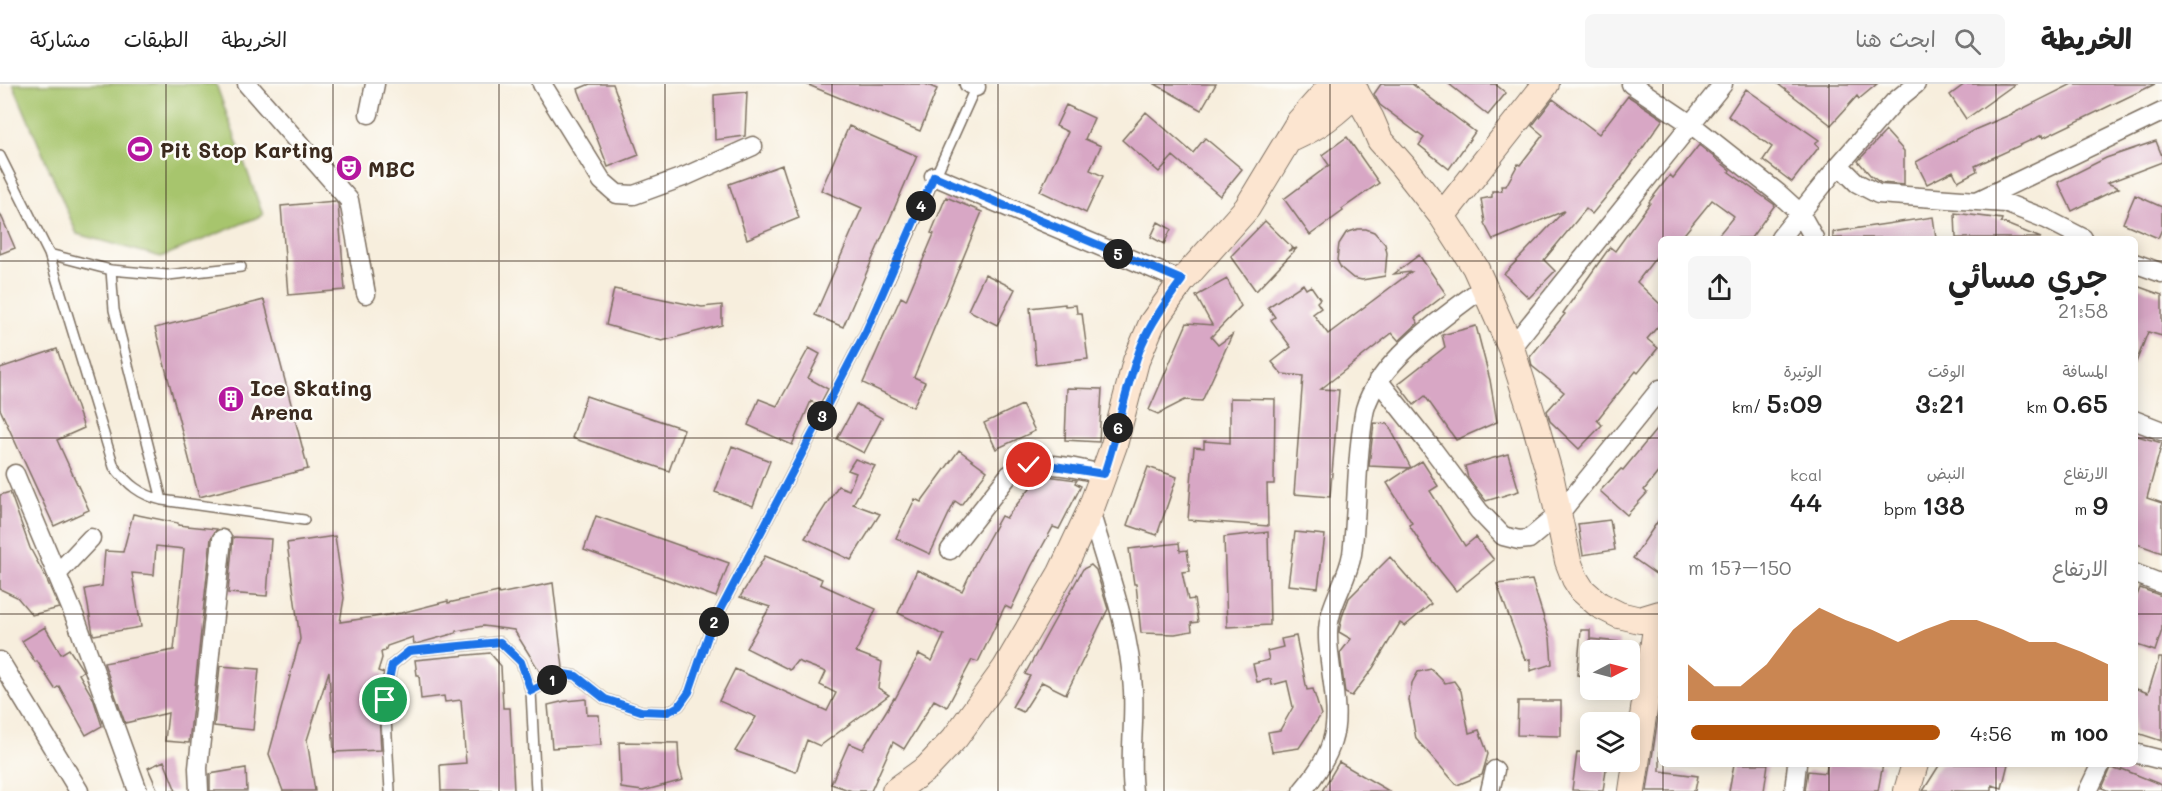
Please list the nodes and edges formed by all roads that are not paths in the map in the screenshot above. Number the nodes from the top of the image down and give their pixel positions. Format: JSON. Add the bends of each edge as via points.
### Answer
{"nodes":[{"id":1,"x":246,"y":84,"type":"edge"},
{"id":2,"x":375,"y":84,"type":"edge"},
{"id":3,"x":542,"y":84,"type":"edge"},
{"id":4,"x":1546,"y":84,"type":"edge"},
{"id":5,"x":1631,"y":84,"type":"edge"},
{"id":6,"x":1723,"y":84,"type":"edge"},
{"id":7,"x":1916,"y":84,"type":"edge"},
{"id":8,"x":974,"y":85,"type":"edge"},
{"id":9,"x":1342,"y":89,"type":"edge"},
{"id":10,"x":2162,"y":112,"type":"edge"},
{"id":11,"x":369,"y":114,"type":"dead end"},
{"id":12,"x":1692,"y":125,"type":"junction"},
{"id":13,"x":753,"y":146,"type":"dead end"},
{"id":14,"x":0,"y":156,"type":"edge"},
{"id":15,"x":1839,"y":165,"type":"junction"},
{"id":16,"x":934,"y":176,"type":"junction"},
{"id":17,"x":1977,"y":200,"type":"junction"},
{"id":18,"x":1800,"y":213,"type":"junction"},
{"id":19,"x":1442,"y":216,"type":"junction"},
{"id":20,"x":1782,"y":236,"type":"edge"},
{"id":21,"x":1813,"y":236,"type":"edge"},
{"id":22,"x":2079,"y":236,"type":"edge"},
{"id":23,"x":49,"y":254,"type":"junction"},
{"id":24,"x":2138,"y":264,"type":"edge"},
{"id":25,"x":242,"y":267,"type":"dead end"},
{"id":26,"x":111,"y":270,"type":"junction"},
{"id":27,"x":2162,"y":273,"type":"edge"},
{"id":28,"x":1182,"y":280,"type":"junction"},
{"id":29,"x":1484,"y":287,"type":"junction"},
{"id":30,"x":366,"y":294,"type":"dead end"},
{"id":31,"x":1511,"y":348,"type":"junction"},
{"id":32,"x":1378,"y":380,"type":"junction"},
{"id":33,"x":1658,"y":391,"type":"edge"},
{"id":34,"x":2138,"y":422,"type":"edge"},
{"id":35,"x":2162,"y":431,"type":"edge"},
{"id":36,"x":15,"y":474,"type":"dead end"},
{"id":37,"x":1104,"y":474,"type":"junction"},
{"id":38,"x":162,"y":500,"type":"junction"},
{"id":39,"x":1090,"y":511,"type":"junction"},
{"id":40,"x":1560,"y":513,"type":"junction"},
{"id":41,"x":304,"y":520,"type":"dead end"},
{"id":42,"x":91,"y":538,"type":"dead end"},
{"id":43,"x":222,"y":539,"type":"dead end"},
{"id":44,"x":950,"y":550,"type":"dead end"},
{"id":45,"x":57,"y":574,"type":"junction"},
{"id":46,"x":2138,"y":575,"type":"edge"},
{"id":47,"x":2162,"y":584,"type":"edge"},
{"id":48,"x":1658,"y":614,"type":"edge"},
{"id":49,"x":1658,"y":621,"type":"edge"},
{"id":50,"x":0,"y":661,"type":"edge"},
{"id":51,"x":531,"y":691,"type":"junction"},
{"id":52,"x":2138,"y":754,"type":"edge"},
{"id":53,"x":2162,"y":760,"type":"edge"},
{"id":54,"x":1797,"y":767,"type":"edge"},
{"id":55,"x":1914,"y":767,"type":"edge"},
{"id":56,"x":2100,"y":767,"type":"edge"},
{"id":57,"x":1496,"y":770,"type":"dead end"},
{"id":58,"x":79,"y":791,"type":"edge"},
{"id":59,"x":138,"y":791,"type":"edge"},
{"id":60,"x":199,"y":791,"type":"edge"},
{"id":61,"x":390,"y":791,"type":"edge"},
{"id":62,"x":536,"y":791,"type":"edge"},
{"id":63,"x":895,"y":791,"type":"edge"},
{"id":64,"x":1133,"y":791,"type":"edge"},
{"id":65,"x":1302,"y":791,"type":"edge"},
{"id":66,"x":1490,"y":791,"type":"edge"},
{"id":67,"x":1632,"y":791,"type":"edge"},
{"id":68,"x":1794,"y":791,"type":"edge"},
{"id":69,"x":1907,"y":791,"type":"edge"},
{"id":70,"x":2088,"y":791,"type":"edge"}],
"edges":[{"from":1,"to":30,"type":"street","via":[[349,200]]},
{"from":2,"to":11,"type":"street"},
{"from":3,"to":13,"type":"street","via":[[602,182],[617,194],[634,195]]},
{"from":4,"to":19,"type":"main road"},
{"from":5,"to":12,"type":"street"},
{"from":6,"to":12,"type":"street"},
{"from":7,"to":15,"type":"street","via":[[1894,102]]},
{"from":8,"to":16,"type":"lane"},
{"from":9,"to":19,"type":"main road","via":[[1362,134],[1380,140]]},
{"from":9,"to":28,"type":"main road","via":[[1299,122],[1247,208]]},
{"from":10,"to":17,"type":"street"},
{"from":12,"to":18,"type":"street"},
{"from":12,"to":31,"type":"street"},
{"from":14,"to":23,"type":"lane"},
{"from":15,"to":17,"type":"street","via":[[1857,183],[1878,194]]},
{"from":15,"to":18,"type":"street"},
{"from":16,"to":28,"type":"street"},
{"from":16,"to":51,"type":"lane","via":[[866,331],[710,630],[689,692],[679,706],[668,712],[641,711],[605,699],[576,676],[564,674]]},
{"from":17,"to":22,"type":"street","via":[[2026,210]]},
{"from":18,"to":20,"type":"street"},
{"from":18,"to":21,"type":"street"},
{"from":19,"to":29,"type":"main road"},
{"from":23,"to":26,"type":"lane"},
{"from":23,"to":38,"type":"lane","via":[[114,467],[128,484]]},
{"from":24,"to":27,"type":"street"},
{"from":25,"to":26,"type":"lane","via":[[168,275]]},
{"from":26,"to":38,"type":"lane","via":[[114,310]]},
{"from":28,"to":37,"type":"main road","via":[[1143,343]]},
{"from":29,"to":31,"type":"main road"},
{"from":29,"to":32,"type":"street","via":[[1455,308]]},
{"from":31,"to":40,"type":"main road"},
{"from":32,"to":40,"type":"street","via":[[1479,511],[1503,536],[1529,539]]},
{"from":32,"to":65,"type":"street","via":[[1365,410],[1351,558],[1328,619],[1335,731],[1323,761]]},
{"from":33,"to":40,"type":"street"},
{"from":34,"to":35,"type":"street"},
{"from":36,"to":45,"type":"street"},
{"from":37,"to":39,"type":"main road"},
{"from":37,"to":44,"type":"street","via":[[1042,464],[1019,468],[1009,475]]},
{"from":38,"to":41,"type":"lane"},
{"from":39,"to":63,"type":"main road","via":[[1046,599],[987,696],[956,738],[927,768]]},
{"from":39,"to":64,"type":"street","via":[[1128,652],[1133,689]]},
{"from":40,"to":48,"type":"main road","via":[[1568,561],[1582,590],[1619,615],[1640,620]]},
{"from":42,"to":45,"type":"street"},
{"from":43,"to":60,"type":"street","via":[[198,768]]},
{"from":45,"to":59,"type":"street"},
{"from":46,"to":47,"type":"street"},
{"from":49,"to":67,"type":"main road"},
{"from":50,"to":58,"type":"street"},
{"from":51,"to":61,"type":"lane","via":[[521,662],[500,642],[409,651],[392,665],[385,700]]},
{"from":51,"to":62,"type":"lane"},
{"from":52,"to":53,"type":"street"},
{"from":54,"to":68,"type":"street"},
{"from":55,"to":69,"type":"main road"},
{"from":56,"to":70,"type":"street"},
{"from":57,"to":66,"type":"street"}]}
